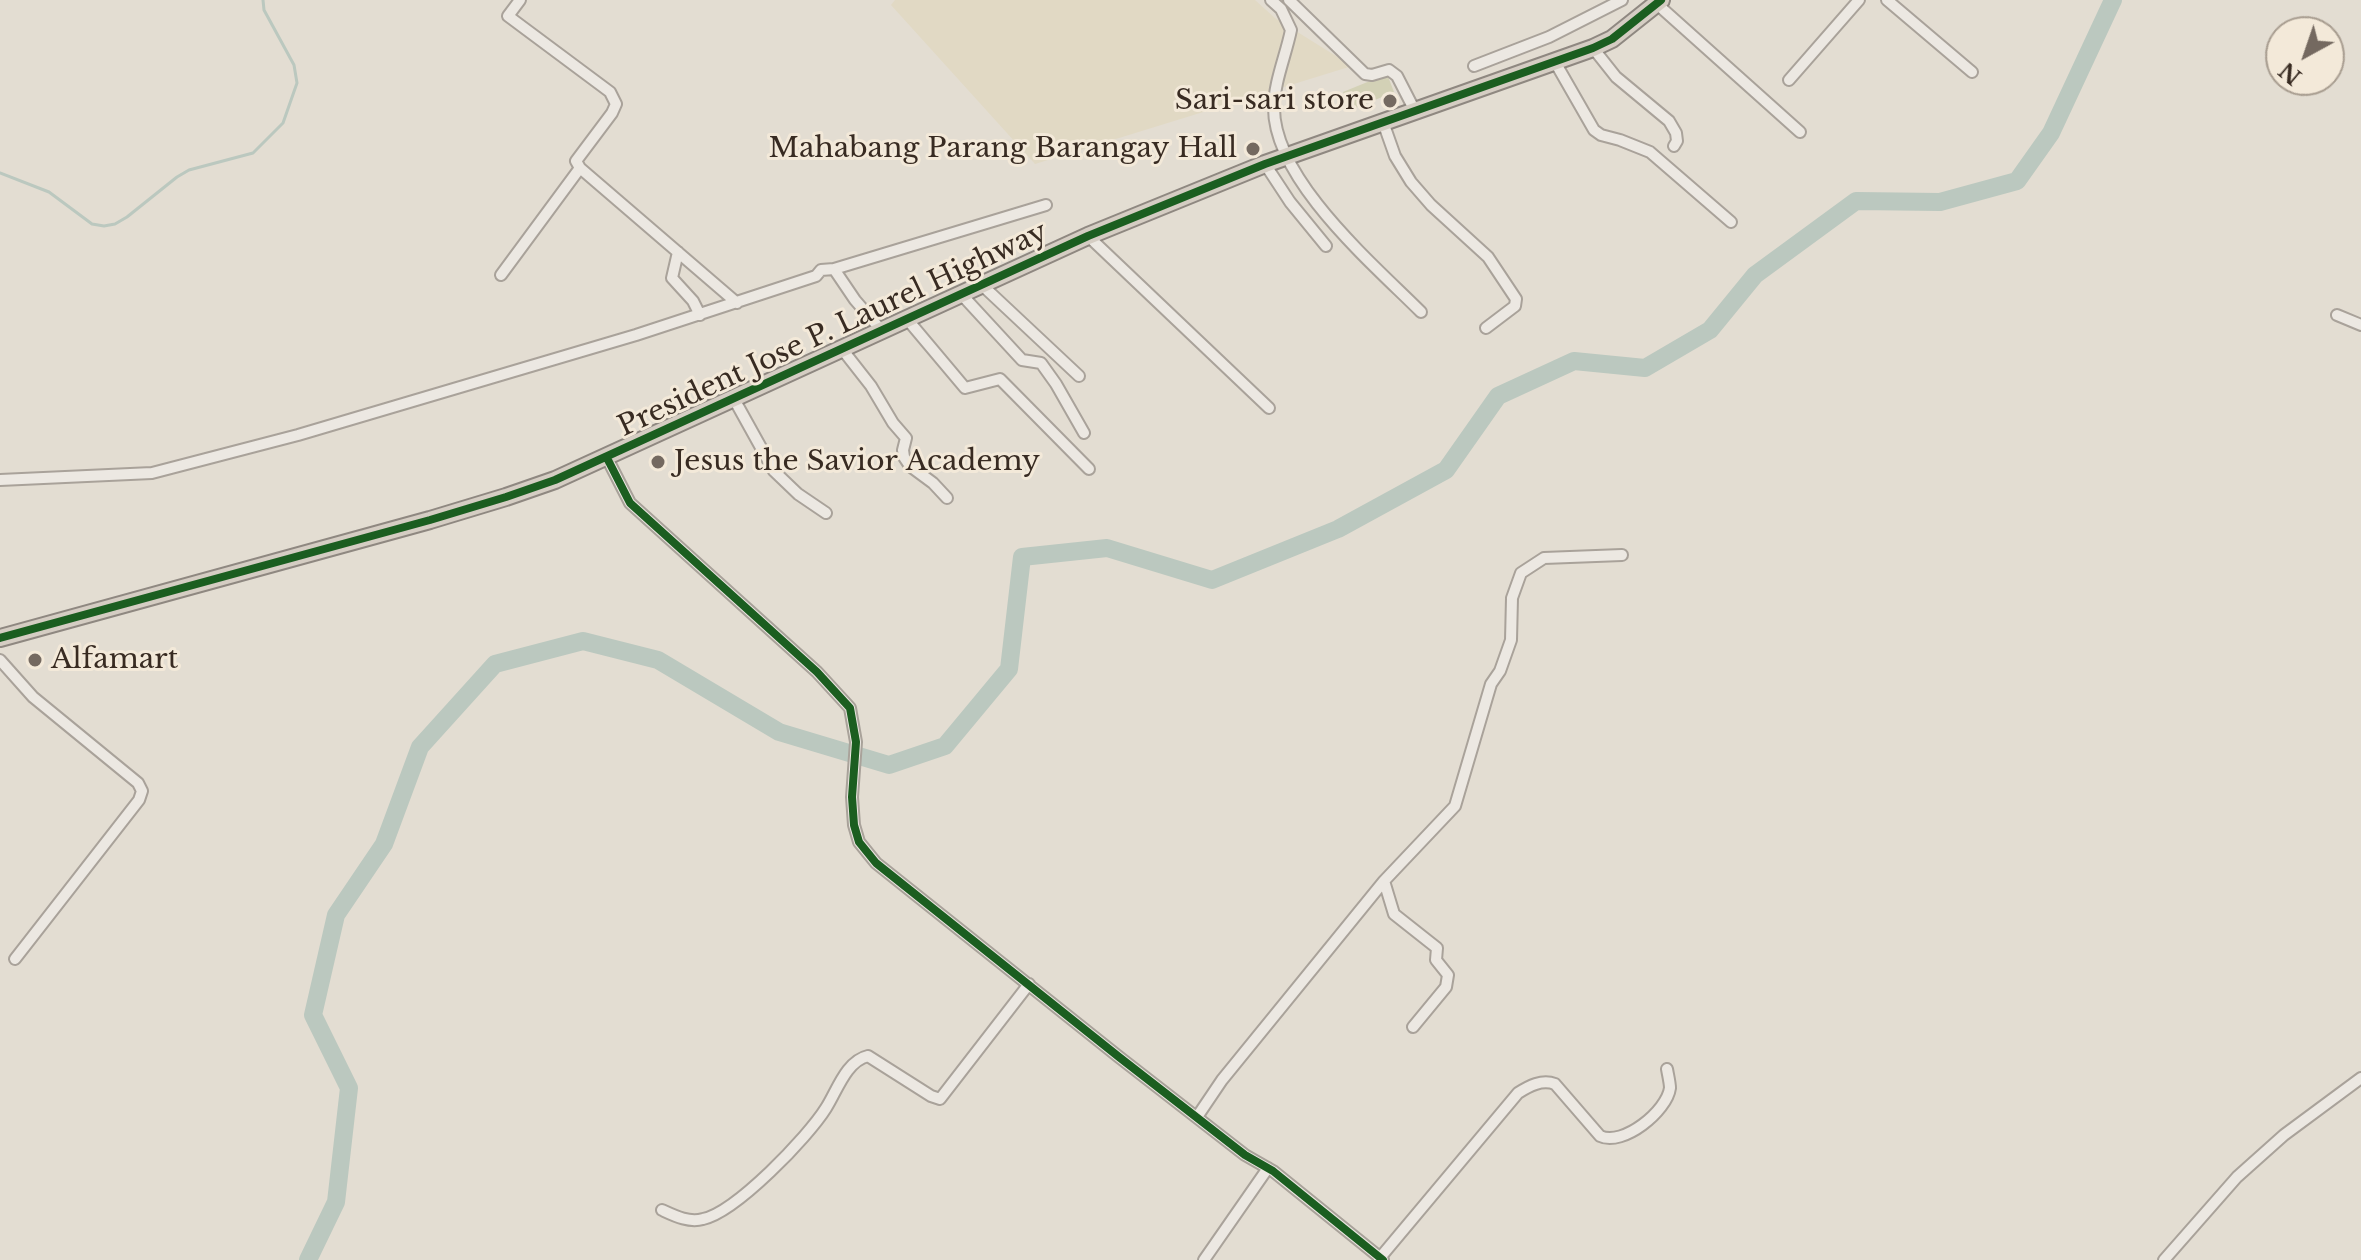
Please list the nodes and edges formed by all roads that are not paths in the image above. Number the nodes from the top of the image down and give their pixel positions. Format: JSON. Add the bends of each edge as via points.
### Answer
{"nodes":[{"id":1,"x":520,"y":0,"type":"edge"},
{"id":2,"x":1271,"y":0,"type":"edge"},
{"id":3,"x":1289,"y":0,"type":"edge"},
{"id":4,"x":1622,"y":0,"type":"edge"},
{"id":5,"x":1859,"y":0,"type":"edge"},
{"id":6,"x":1887,"y":0,"type":"edge"},
{"id":7,"x":1659,"y":2,"type":"edge"},
{"id":8,"x":1593,"y":48,"type":"junction"},
{"id":9,"x":1555,"y":62,"type":"junction"},
{"id":10,"x":1474,"y":66,"type":"dead end"},
{"id":11,"x":1972,"y":72,"type":"dead end"},
{"id":12,"x":1789,"y":80,"type":"dead end"},
{"id":13,"x":1415,"y":111,"type":"junction"},
{"id":14,"x":1383,"y":122,"type":"junction"},
{"id":15,"x":1800,"y":132,"type":"dead end"},
{"id":16,"x":1674,"y":146,"type":"dead end"},
{"id":17,"x":1288,"y":156,"type":"junction"},
{"id":18,"x":1265,"y":164,"type":"junction"},
{"id":19,"x":580,"y":168,"type":"junction"},
{"id":20,"x":1046,"y":205,"type":"dead end"},
{"id":21,"x":1731,"y":222,"type":"dead end"},
{"id":22,"x":1088,"y":236,"type":"junction"},
{"id":23,"x":1326,"y":246,"type":"dead end"},
{"id":24,"x":678,"y":252,"type":"junction"},
{"id":25,"x":834,"y":269,"type":"junction"},
{"id":26,"x":501,"y":275,"type":"dead end"},
{"id":27,"x":983,"y":286,"type":"junction"},
{"id":28,"x":962,"y":295,"type":"junction"},
{"id":29,"x":737,"y":303,"type":"junction"},
{"id":30,"x":1421,"y":312,"type":"dead end"},
{"id":31,"x":700,"y":315,"type":"junction"},
{"id":32,"x":2337,"y":315,"type":"dead end"},
{"id":33,"x":907,"y":319,"type":"junction"},
{"id":34,"x":2361,"y":325,"type":"edge"},
{"id":35,"x":1486,"y":328,"type":"dead end"},
{"id":36,"x":882,"y":331,"type":"junction"},
{"id":37,"x":842,"y":349,"type":"junction"},
{"id":38,"x":1079,"y":376,"type":"dead end"},
{"id":39,"x":734,"y":399,"type":"junction"},
{"id":40,"x":1269,"y":408,"type":"dead end"},
{"id":41,"x":1084,"y":433,"type":"dead end"},
{"id":42,"x":607,"y":458,"type":"junction"},
{"id":43,"x":1089,"y":469,"type":"dead end"},
{"id":44,"x":0,"y":480,"type":"edge"},
{"id":45,"x":947,"y":498,"type":"dead end"},
{"id":46,"x":826,"y":513,"type":"dead end"},
{"id":47,"x":1622,"y":555,"type":"dead end"},
{"id":48,"x":0,"y":638,"type":"edge"},
{"id":49,"x":0,"y":660,"type":"edge"},
{"id":50,"x":1384,"y":881,"type":"junction"},
{"id":51,"x":15,"y":959,"type":"dead end"},
{"id":52,"x":1029,"y":984,"type":"junction"},
{"id":53,"x":1413,"y":1027,"type":"dead end"},
{"id":54,"x":1667,"y":1069,"type":"dead end"},
{"id":55,"x":2361,"y":1078,"type":"edge"},
{"id":56,"x":1197,"y":1117,"type":"junction"},
{"id":57,"x":1268,"y":1168,"type":"junction"},
{"id":58,"x":662,"y":1210,"type":"dead end"},
{"id":59,"x":1381,"y":1259,"type":"edge"},
{"id":60,"x":1204,"y":1260,"type":"edge"},
{"id":61,"x":2164,"y":1260,"type":"edge"}],
"edges":[{"from":1,"to":19,"type":"street","via":[[508,16],[610,92],[616,104],[576,161]]},
{"from":2,"to":17,"type":"street","via":[[1291,30],[1274,94],[1280,140]]},
{"from":3,"to":13,"type":"street","via":[[1365,74],[1389,70],[1397,76]]},
{"from":4,"to":10,"type":"street","via":[[1549,37]]},
{"from":5,"to":12,"type":"street"},
{"from":6,"to":11,"type":"street"},
{"from":7,"to":8,"type":"highway","name":"President Jose P. Laurel Highway"},
{"from":7,"to":15,"type":"street"},
{"from":8,"to":9,"type":"highway","name":"President Jose P. Laurel Highway"},
{"from":8,"to":16,"type":"street","via":[[1616,77],[1669,121],[1676,133]]},
{"from":9,"to":13,"type":"highway","name":"President Jose P. Laurel Highway"},
{"from":9,"to":21,"type":"street","via":[[1594,130],[1650,152]]},
{"from":13,"to":14,"type":"highway","name":"President Jose P. Laurel Highway"},
{"from":14,"to":17,"type":"highway","name":"President Jose P. Laurel Highway"},
{"from":14,"to":35,"type":"street","via":[[1411,182],[1488,257],[1516,299],[1515,306]]},
{"from":17,"to":18,"type":"highway","name":"President Jose P. Laurel Highway"},
{"from":17,"to":30,"type":"street","via":[[1298,178],[1336,225]]},
{"from":18,"to":22,"type":"highway","name":"President Jose P. Laurel Highway"},
{"from":18,"to":23,"type":"street"},
{"from":19,"to":24,"type":"street"},
{"from":19,"to":26,"type":"street"},
{"from":20,"to":25,"type":"street"},
{"from":22,"to":27,"type":"highway","name":"President Jose P. Laurel Highway"},
{"from":22,"to":40,"type":"street"},
{"from":24,"to":29,"type":"street"},
{"from":24,"to":31,"type":"street","via":[[672,278]]},
{"from":25,"to":29,"type":"street"},
{"from":25,"to":36,"type":"street"},
{"from":27,"to":28,"type":"highway","name":"President Jose P. Laurel Highway"},
{"from":27,"to":38,"type":"street"},
{"from":28,"to":33,"type":"highway","name":"President Jose P. Laurel Highway"},
{"from":28,"to":41,"type":"street","via":[[1022,360],[1041,363]]},
{"from":29,"to":31,"type":"street"},
{"from":31,"to":44,"type":"street","via":[[152,473]]},
{"from":32,"to":34,"type":"street"},
{"from":33,"to":36,"type":"highway","name":"President Jose P. Laurel Highway"},
{"from":33,"to":43,"type":"street","via":[[965,388],[1000,379]]},
{"from":36,"to":37,"type":"highway","name":"President Jose P. Laurel Highway"},
{"from":37,"to":39,"type":"highway","name":"President Jose P. Laurel Highway"},
{"from":37,"to":45,"type":"street","via":[[906,438],[904,457],[910,466]]},
{"from":39,"to":42,"type":"highway","name":"President Jose P. Laurel Highway"},
{"from":39,"to":46,"type":"street","via":[[774,471]]},
{"from":42,"to":48,"type":"highway","name":"President Jose P. Laurel Highway","via":[[506,497]]},
{"from":42,"to":52,"type":"street","via":[[630,503],[850,708],[859,842],[876,863]]},
{"from":47,"to":50,"type":"street","via":[[1544,558],[1521,573],[1512,598],[1511,640],[1491,684],[1455,806]]},
{"from":49,"to":51,"type":"street","via":[[33,697],[142,791]]},
{"from":50,"to":53,"type":"street","via":[[1394,914],[1437,948],[1436,960],[1448,975],[1446,987]]},
{"from":50,"to":56,"type":"street"},
{"from":52,"to":56,"type":"street"},
{"from":52,"to":58,"type":"street","via":[[940,1099],[862,1057],[839,1082],[826,1109],[778,1163],[722,1213],[701,1220]]},
{"from":54,"to":59,"type":"street","via":[[1668,1095],[1642,1126],[1624,1137],[1600,1136],[1555,1084],[1537,1084],[1518,1093]]},
{"from":55,"to":61,"type":"street","via":[[2237,1177]]},
{"from":56,"to":57,"type":"street"},
{"from":57,"to":59,"type":"street"},
{"from":57,"to":60,"type":"street"}]}
